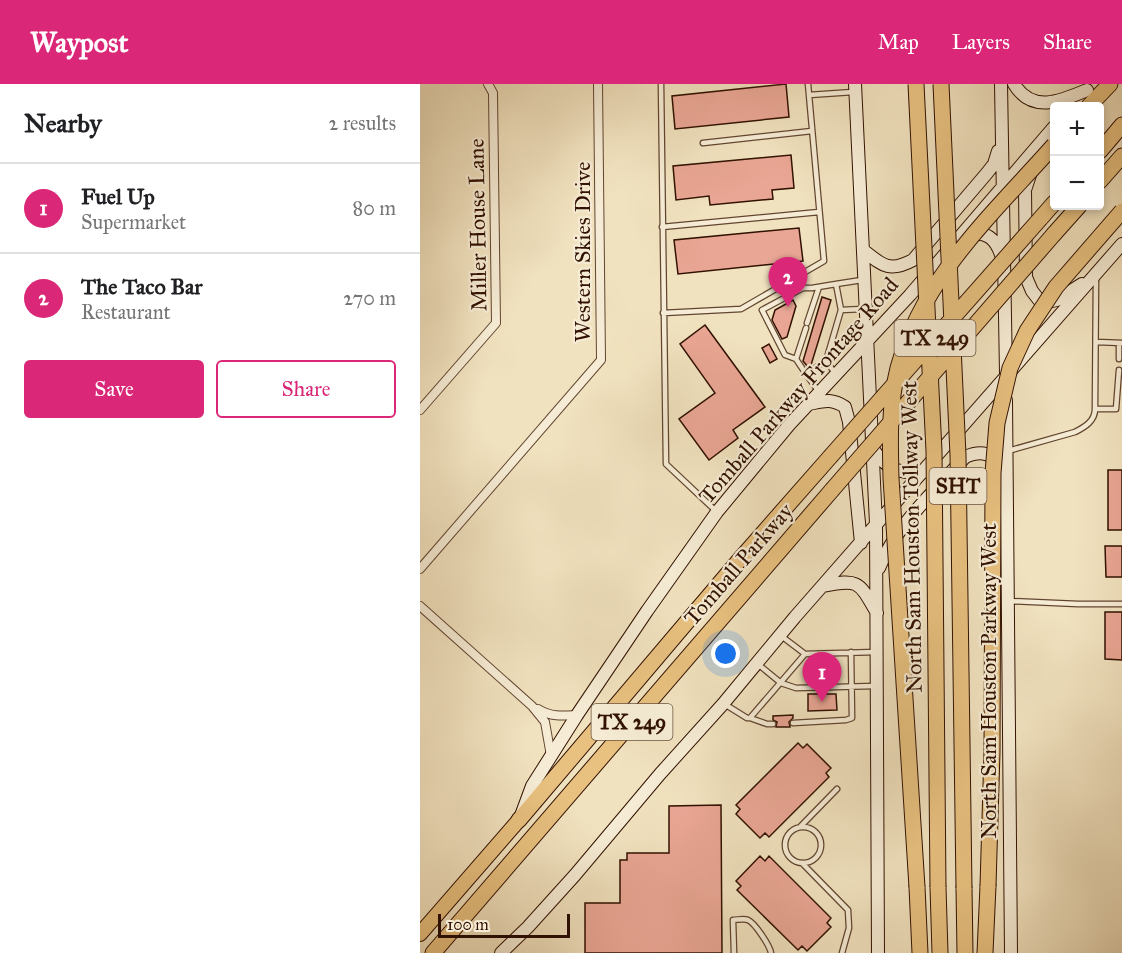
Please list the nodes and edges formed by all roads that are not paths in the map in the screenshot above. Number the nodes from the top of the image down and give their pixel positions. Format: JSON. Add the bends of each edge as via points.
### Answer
{"nodes":[{"id":1,"x":488,"y":84,"type":"edge"},
{"id":2,"x":598,"y":84,"type":"edge"},
{"id":3,"x":661,"y":84,"type":"edge"},
{"id":4,"x":808,"y":84,"type":"edge"},
{"id":5,"x":916,"y":84,"type":"edge"},
{"id":6,"x":941,"y":84,"type":"edge"},
{"id":7,"x":1001,"y":84,"type":"edge"},
{"id":8,"x":1014,"y":84,"type":"edge"},
{"id":9,"x":1110,"y":84,"type":"edge"},
{"id":10,"x":1090,"y":87,"type":"edge"},
{"id":11,"x":855,"y":88,"type":"edge"},
{"id":12,"x":809,"y":95,"type":"junction"},
{"id":13,"x":1076,"y":102,"type":"edge"},
{"id":14,"x":1093,"y":102,"type":"edge"},
{"id":15,"x":1122,"y":125,"type":"edge"},
{"id":16,"x":812,"y":131,"type":"junction"},
{"id":17,"x":1050,"y":132,"type":"edge"},
{"id":18,"x":1050,"y":135,"type":"edge"},
{"id":19,"x":1001,"y":141,"type":"junction"},
{"id":20,"x":703,"y":143,"type":"dead end"},
{"id":21,"x":1104,"y":146,"type":"edge"},
{"id":22,"x":1050,"y":149,"type":"edge"},
{"id":23,"x":1122,"y":156,"type":"edge"},
{"id":24,"x":1104,"y":177,"type":"edge"},
{"id":25,"x":1002,"y":186,"type":"junction"},
{"id":26,"x":1050,"y":208,"type":"edge"},
{"id":27,"x":1075,"y":210,"type":"edge"},
{"id":28,"x":1122,"y":211,"type":"edge"},
{"id":29,"x":819,"y":212,"type":"junction"},
{"id":30,"x":662,"y":227,"type":"junction"},
{"id":31,"x":954,"y":243,"type":"junction"},
{"id":32,"x":1122,"y":244,"type":"edge"},
{"id":33,"x":863,"y":250,"type":"junction"},
{"id":34,"x":1004,"y":265,"type":"junction"},
{"id":35,"x":1096,"y":274,"type":"junction"},
{"id":36,"x":865,"y":280,"type":"junction"},
{"id":37,"x":836,"y":284,"type":"junction"},
{"id":38,"x":819,"y":287,"type":"junction"},
{"id":39,"x":866,"y":309,"type":"junction"},
{"id":40,"x":841,"y":310,"type":"junction"},
{"id":41,"x":663,"y":313,"type":"junction"},
{"id":42,"x":867,"y":339,"type":"junction"},
{"id":43,"x":1097,"y":342,"type":"junction"},
{"id":44,"x":1121,"y":343,"type":"edge"},
{"id":45,"x":796,"y":359,"type":"junction"},
{"id":46,"x":1119,"y":359,"type":"dead end"},
{"id":47,"x":825,"y":361,"type":"junction"},
{"id":48,"x":1119,"y":370,"type":"dead end"},
{"id":49,"x":806,"y":374,"type":"junction"},
{"id":50,"x":836,"y":374,"type":"junction"},
{"id":51,"x":1006,"y":377,"type":"junction"},
{"id":52,"x":819,"y":392,"type":"junction"},
{"id":53,"x":808,"y":404,"type":"junction"},
{"id":54,"x":1095,"y":409,"type":"junction"},
{"id":55,"x":420,"y":410,"type":"edge"},
{"id":56,"x":872,"y":448,"type":"junction"},
{"id":57,"x":1007,"y":451,"type":"junction"},
{"id":58,"x":922,"y":473,"type":"junction"},
{"id":59,"x":1007,"y":476,"type":"junction"},
{"id":60,"x":717,"y":512,"type":"junction"},
{"id":61,"x":876,"y":524,"type":"junction"},
{"id":62,"x":861,"y":543,"type":"junction"},
{"id":63,"x":420,"y":569,"type":"edge"},
{"id":64,"x":877,"y":574,"type":"junction"},
{"id":65,"x":823,"y":586,"type":"junction"},
{"id":66,"x":1008,"y":601,"type":"junction"},
{"id":67,"x":1122,"y":604,"type":"edge"},
{"id":68,"x":420,"y":606,"type":"edge"},
{"id":69,"x":877,"y":612,"type":"junction"},
{"id":70,"x":780,"y":635,"type":"junction"},
{"id":71,"x":851,"y":652,"type":"junction"},
{"id":72,"x":878,"y":652,"type":"junction"},
{"id":73,"x":805,"y":654,"type":"junction"},
{"id":74,"x":757,"y":663,"type":"junction"},
{"id":75,"x":781,"y":683,"type":"junction"},
{"id":76,"x":878,"y":686,"type":"junction"},
{"id":77,"x":852,"y":687,"type":"junction"},
{"id":78,"x":723,"y":704,"type":"junction"},
{"id":79,"x":532,"y":706,"type":"junction"},
{"id":80,"x":578,"y":715,"type":"junction"},
{"id":81,"x":750,"y":718,"type":"junction"},
{"id":82,"x":793,"y":723,"type":"dead end"},
{"id":83,"x":773,"y":724,"type":"dead end"},
{"id":84,"x":551,"y":756,"type":"junction"},
{"id":85,"x":837,"y":789,"type":"dead end"},
{"id":86,"x":519,"y":820,"type":"junction"},
{"id":87,"x":801,"y":827,"type":"junction"},
{"id":88,"x":802,"y":863,"type":"junction"},
{"id":89,"x":420,"y":934,"type":"edge"},
{"id":90,"x":433,"y":953,"type":"edge"},
{"id":91,"x":501,"y":953,"type":"edge"},
{"id":92,"x":734,"y":953,"type":"edge"},
{"id":93,"x":771,"y":953,"type":"edge"},
{"id":94,"x":842,"y":953,"type":"edge"},
{"id":95,"x":879,"y":953,"type":"edge"},
{"id":96,"x":920,"y":953,"type":"edge"},
{"id":97,"x":939,"y":953,"type":"edge"},
{"id":98,"x":965,"y":953,"type":"edge"},
{"id":99,"x":985,"y":953,"type":"edge"},
{"id":100,"x":1011,"y":953,"type":"edge"}],
"edges":[{"from":1,"to":55,"type":"street","name":"Miller House Lane","via":[[493,93],[496,323]]},
{"from":2,"to":63,"type":"street","name":"Western Skies Drive","via":[[601,360]]},
{"from":3,"to":30,"type":"lane"},
{"from":4,"to":12,"type":"lane"},
{"from":5,"to":97,"type":"highway","name":"North Sam Houston Tollway West","number":"SHT","bridge":true,"via":[[934,451]]},
{"from":6,"to":98,"type":"highway","name":"North Sam Houston Tollway West","number":"SHT","bridge":true,"via":[[958,455]]},
{"from":7,"to":19,"type":"main road","name":"North Sam Houston Parkway West"},
{"from":8,"to":10,"type":"main road","via":[[1030,99],[1045,103],[1060,102]]},
{"from":9,"to":14,"type":"highway"},
{"from":10,"to":13,"type":"main road"},
{"from":11,"to":12,"type":"lane"},
{"from":11,"to":33,"type":"main road"},
{"from":12,"to":16,"type":"lane"},
{"from":15,"to":21,"type":"highway"},
{"from":16,"to":20,"type":"lane"},
{"from":16,"to":29,"type":"lane"},
{"from":17,"to":25,"type":"main road","name":"Tomball Parkway Frontage Road"},
{"from":18,"to":35,"type":"main road","via":[[1034,162],[1025,190],[1026,277],[1039,300],[1047,303]]},
{"from":19,"to":25,"type":"main road","name":"North Sam Houston Parkway West"},
{"from":19,"to":33,"type":"main road","via":[[994,164],[913,260],[901,267],[890,267]]},
{"from":22,"to":96,"type":"highway","bridge":true,"via":[[955,255],[935,284],[912,325],[898,370],[890,417]]},
{"from":23,"to":24,"type":"highway"},
{"from":25,"to":31,"type":"main road","name":"Tomball Parkway Frontage Road"},
{"from":25,"to":34,"type":"main road","name":"North Sam Houston Parkway West"},
{"from":26,"to":86,"type":"highway","name":"Tomball Parkway","number":"TX 249","bridge":true,"via":[[742,556]]},
{"from":27,"to":90,"type":"highway","name":"Tomball Parkway","number":"TX 249","bridge":true},
{"from":28,"to":99,"type":"highway","bridge":true,"via":[[1056,287],[1027,331],[1010,368],[997,423]]},
{"from":29,"to":30,"type":"lane"},
{"from":29,"to":41,"type":"lane","via":[[824,261],[741,309]]},
{"from":30,"to":41,"type":"lane"},
{"from":31,"to":34,"type":"main road","via":[[971,234],[990,236]]},
{"from":31,"to":42,"type":"main road","name":"Tomball Parkway Frontage Road"},
{"from":32,"to":35,"type":"main road"},
{"from":33,"to":36,"type":"main road"},
{"from":34,"to":51,"type":"main road","name":"North Sam Houston Parkway West"},
{"from":35,"to":43,"type":"lane"},
{"from":35,"to":51,"type":"main road"},
{"from":36,"to":37,"type":"lane"},
{"from":36,"to":39,"type":"main road"},
{"from":37,"to":38,"type":"lane"},
{"from":37,"to":40,"type":"lane"},
{"from":38,"to":45,"type":"lane"},
{"from":38,"to":45,"type":"lane","via":[[803,288],[762,310],[785,355]]},
{"from":39,"to":40,"type":"lane"},
{"from":39,"to":42,"type":"main road"},
{"from":40,"to":47,"type":"lane"},
{"from":41,"to":60,"type":"lane","via":[[666,464]]},
{"from":42,"to":50,"type":"main road","name":"Tomball Parkway Frontage Road"},
{"from":42,"to":56,"type":"main road"},
{"from":43,"to":44,"type":"lane"},
{"from":43,"to":54,"type":"lane"},
{"from":44,"to":46,"type":"lane"},
{"from":45,"to":49,"type":"lane"},
{"from":47,"to":49,"type":"lane"},
{"from":47,"to":50,"type":"lane"},
{"from":48,"to":54,"type":"lane","via":[[1116,410]]},
{"from":49,"to":52,"type":"lane"},
{"from":50,"to":52,"type":"main road","name":"Tomball Parkway Frontage Road"},
{"from":51,"to":57,"type":"main road","name":"North Sam Houston Parkway West"},
{"from":51,"to":58,"type":"main road"},
{"from":52,"to":53,"type":"main road","name":"Tomball Parkway Frontage Road"},
{"from":53,"to":60,"type":"main road","name":"Tomball Parkway Frontage Road"},
{"from":53,"to":62,"type":"main road","via":[[826,400],[845,407]]},
{"from":54,"to":57,"type":"lane","via":[[1093,419],[1084,428]]},
{"from":56,"to":58,"type":"main road","via":[[886,466]]},
{"from":56,"to":61,"type":"main road"},
{"from":57,"to":59,"type":"main road","name":"North Sam Houston Parkway West"},
{"from":58,"to":61,"type":"main road"},
{"from":59,"to":64,"type":"main road","via":[[1002,463],[992,455],[977,452],[965,457],[899,530]]},
{"from":59,"to":66,"type":"main road","name":"North Sam Houston Parkway West"},
{"from":60,"to":80,"type":"main road","name":"Tomball Parkway Frontage Road"},
{"from":61,"to":62,"type":"main road"},
{"from":61,"to":64,"type":"main road"},
{"from":62,"to":65,"type":"main road"},
{"from":64,"to":69,"type":"main road"},
{"from":65,"to":69,"type":"main road","via":[[852,582]]},
{"from":65,"to":70,"type":"main road"},
{"from":66,"to":67,"type":"lane"},
{"from":66,"to":100,"type":"main road","name":"North Sam Houston Parkway West"},
{"from":68,"to":79,"type":"street"},
{"from":69,"to":72,"type":"main road"},
{"from":70,"to":73,"type":"lane"},
{"from":70,"to":74,"type":"main road"},
{"from":71,"to":72,"type":"lane"},
{"from":71,"to":73,"type":"lane"},
{"from":71,"to":77,"type":"lane"},
{"from":72,"to":76,"type":"main road"},
{"from":73,"to":75,"type":"lane"},
{"from":74,"to":75,"type":"lane"},
{"from":74,"to":78,"type":"main road"},
{"from":75,"to":77,"type":"lane","via":[[795,688]]},
{"from":75,"to":81,"type":"lane"},
{"from":76,"to":77,"type":"lane"},
{"from":76,"to":95,"type":"main road"},
{"from":77,"to":82,"type":"lane","via":[[850,720]]},
{"from":78,"to":81,"type":"lane"},
{"from":78,"to":91,"type":"main road","via":[[567,884]]},
{"from":79,"to":80,"type":"street","via":[[547,715]]},
{"from":79,"to":84,"type":"street","via":[[545,722]]},
{"from":80,"to":84,"type":"main road","name":"Tomball Parkway Frontage Road"},
{"from":81,"to":83,"type":"lane"},
{"from":84,"to":86,"type":"main road","name":"Tomball Parkway Frontage Road","via":[[532,786]]},
{"from":85,"to":87,"type":"lane"},
{"from":86,"to":89,"type":"main road","name":"Tomball Parkway","number":"TX 249"},
{"from":87,"to":88,"type":"lane","via":[[790,832],[785,849],[791,858]]},
{"from":87,"to":88,"type":"lane","via":[[812,829],[820,844],[818,855]]},
{"from":88,"to":94,"type":"lane","via":[[848,910],[849,928]]},
{"from":92,"to":93,"type":"lane","via":[[733,920],[742,919],[754,925]]}]}
